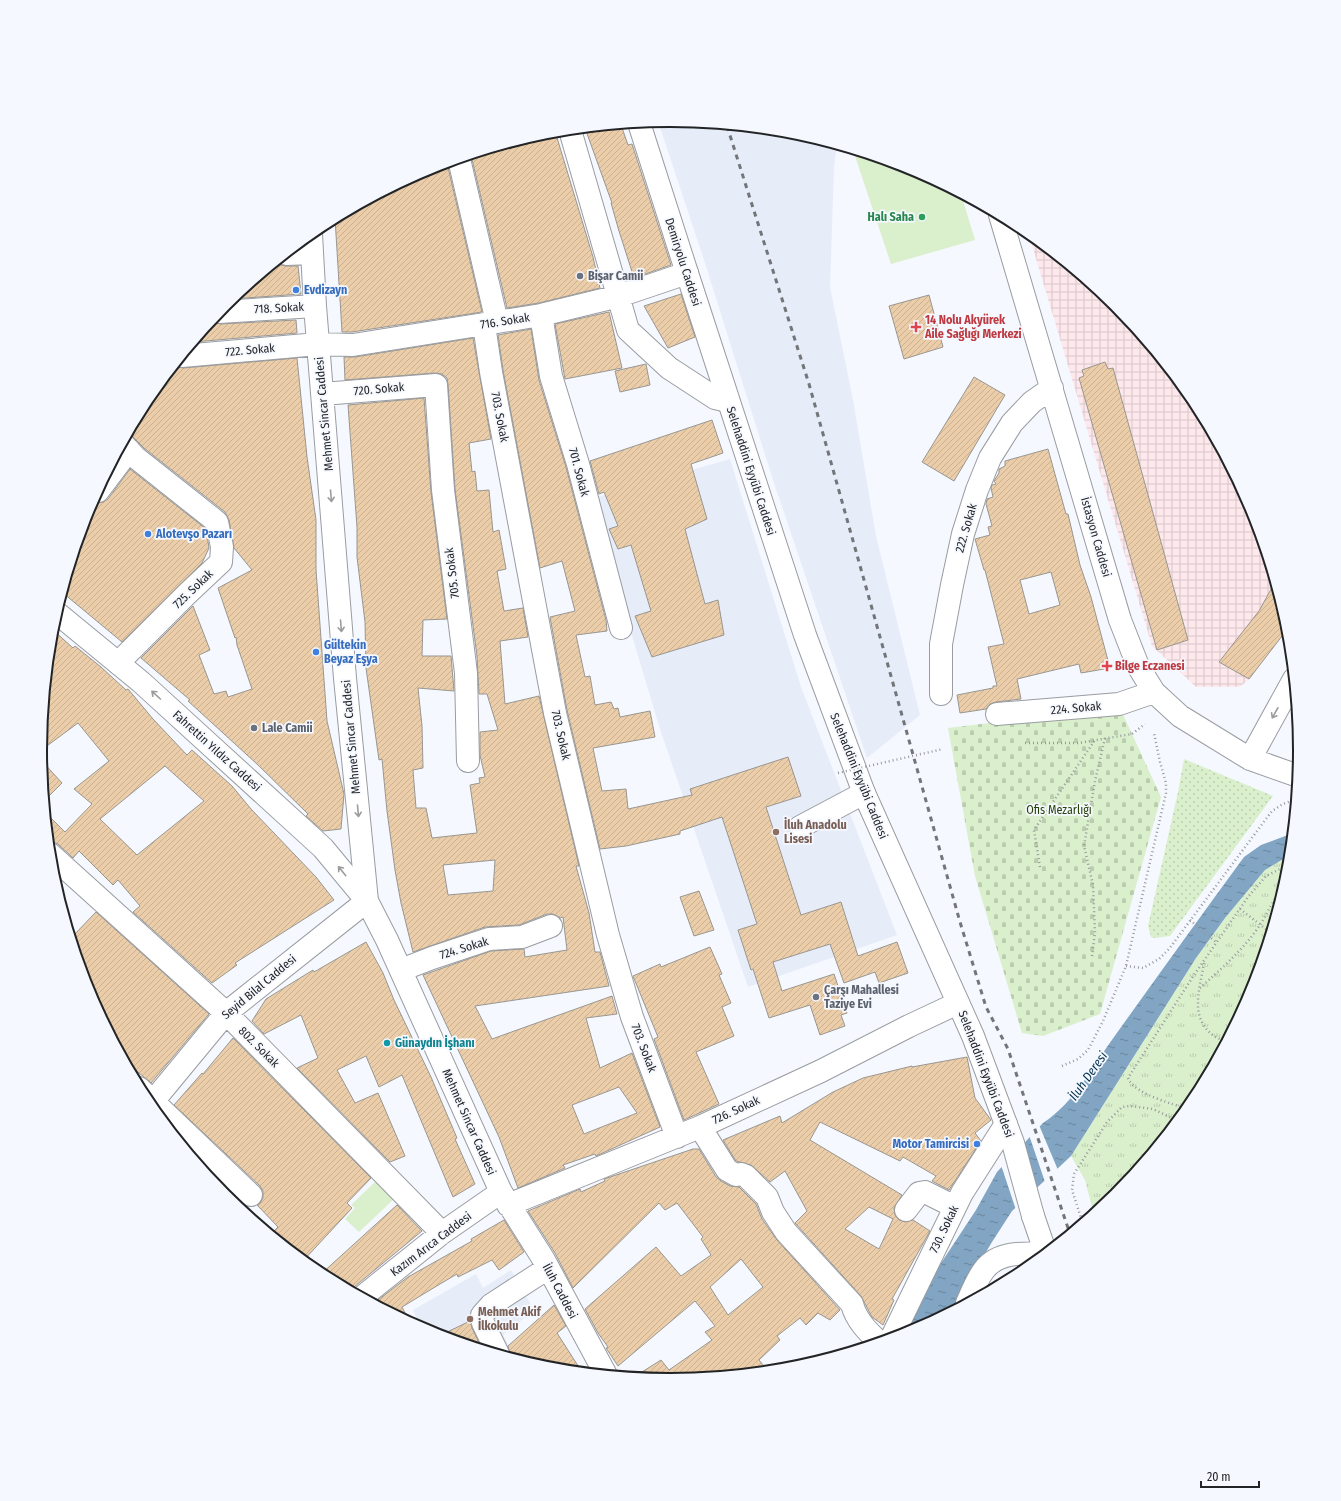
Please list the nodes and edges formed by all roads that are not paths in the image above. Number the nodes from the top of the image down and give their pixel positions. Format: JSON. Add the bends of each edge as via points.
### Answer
{"nodes":[{"id":1,"x":640,"y":128,"type":"edge"},
{"id":2,"x":571,"y":135,"type":"edge"},
{"id":3,"x":460,"y":164,"type":"edge"},
{"id":4,"x":1002,"y":223,"type":"edge"},
{"id":5,"x":312,"y":243,"type":"edge"},
{"id":6,"x":686,"y":273,"type":"junction"},
{"id":7,"x":619,"y":296,"type":"junction"},
{"id":8,"x":315,"y":306,"type":"junction"},
{"id":9,"x":229,"y":311,"type":"edge"},
{"id":10,"x":541,"y":315,"type":"junction"},
{"id":11,"x":491,"y":323,"type":"junction"},
{"id":12,"x":318,"y":344,"type":"junction"},
{"id":13,"x":189,"y":355,"type":"edge"},
{"id":14,"x":436,"y":385,"type":"joint"},
{"id":15,"x":1052,"y":388,"type":"junction"},
{"id":16,"x":322,"y":394,"type":"junction"},
{"id":17,"x":728,"y":401,"type":"junction"},
{"id":18,"x":126,"y":447,"type":"edge"},
{"id":19,"x":62,"y":618,"type":"edge"},
{"id":20,"x":621,"y":628,"type":"dead end"},
{"id":21,"x":118,"y":663,"type":"junction"},
{"id":22,"x":1291,"y":685,"type":"edge"},
{"id":23,"x":1154,"y":692,"type":"junction"},
{"id":24,"x":941,"y":694,"type":"dead end"},
{"id":25,"x":997,"y":714,"type":"dead end"},
{"id":26,"x":1250,"y":759,"type":"junction"},
{"id":27,"x":468,"y":761,"type":"dead end"},
{"id":28,"x":1293,"y":774,"type":"edge"},
{"id":29,"x":864,"y":793,"type":"junction"},
{"id":30,"x":800,"y":827,"type":"dead end"},
{"id":31,"x":57,"y":860,"type":"edge"},
{"id":32,"x":367,"y":901,"type":"junction"},
{"id":33,"x":551,"y":926,"type":"dead end"},
{"id":34,"x":401,"y":970,"type":"junction"},
{"id":35,"x":958,"y":1003,"type":"junction"},
{"id":36,"x":226,"y":1013,"type":"junction"},
{"id":37,"x":151,"y":1095,"type":"edge"},
{"id":38,"x":163,"y":1112,"type":"edge"},
{"id":39,"x":700,"y":1127,"type":"junction"},
{"id":40,"x":1009,"y":1133,"type":"junction"},
{"id":41,"x":677,"y":1137,"type":"junction"},
{"id":42,"x":251,"y":1195,"type":"dead end"},
{"id":43,"x":507,"y":1202,"type":"junction"},
{"id":44,"x":955,"y":1208,"type":"junction"},
{"id":45,"x":906,"y":1210,"type":"dead end"},
{"id":46,"x":442,"y":1233,"type":"junction"},
{"id":47,"x":1044,"y":1249,"type":"edge"},
{"id":48,"x":1038,"y":1254,"type":"edge"},
{"id":49,"x":548,"y":1268,"type":"junction"},
{"id":50,"x":366,"y":1294,"type":"edge"},
{"id":51,"x":970,"y":1297,"type":"edge"},
{"id":52,"x":895,"y":1332,"type":"edge"},
{"id":53,"x":876,"y":1339,"type":"edge"},
{"id":54,"x":496,"y":1349,"type":"edge"},
{"id":55,"x":604,"y":1370,"type":"edge"}],
"edges":[{"from":1,"to":6,"type":"street","name":"Demiryolu Caddesi"},
{"from":2,"to":7,"type":"street"},
{"from":3,"to":11,"type":"street","name":"703. Sokak"},
{"from":4,"to":15,"type":"street","name":"İstasyon Caddesi"},
{"from":5,"to":8,"type":"street","name":"Mehmet Sincar Caddesi"},
{"from":6,"to":7,"type":"street","name":"716. Sokak"},
{"from":6,"to":17,"type":"street","name":"Demiryolu Caddesi"},
{"from":7,"to":10,"type":"street","name":"716. Sokak"},
{"from":7,"to":17,"type":"street","via":[[628,330],[670,368],[715,398]]},
{"from":8,"to":9,"type":"street","name":"718. Sokak"},
{"from":8,"to":12,"type":"street","name":"Mehmet Sincar Caddesi"},
{"from":10,"to":11,"type":"street","name":"716. Sokak"},
{"from":10,"to":20,"type":"street","name":"701. Sokak","via":[[551,376],[578,464]]},
{"from":11,"to":12,"type":"street","name":"716. Sokak","via":[[353,345]]},
{"from":11,"to":41,"type":"street","name":"703. Sokak","via":[[491,372],[557,721],[608,935],[632,1017]]},
{"from":12,"to":13,"type":"street","name":"722. Sokak"},
{"from":12,"to":16,"type":"street","name":"Mehmet Sincar Caddesi"},
{"from":14,"to":16,"type":"street","name":"720. Sokak"},
{"from":14,"to":27,"type":"street","name":"705. Sokak","via":[[443,490],[466,673]]},
{"from":15,"to":23,"type":"street","name":"İstasyon Caddesi","via":[[1120,620],[1138,666]]},
{"from":15,"to":24,"type":"street","name":"222. Sokak","via":[[1032,402],[1012,423],[990,458],[977,490],[963,534],[941,644]]},
{"from":16,"to":32,"type":"street","name":"Mehmet Sincar Caddesi","one_way":true,"via":[[345,678]]},
{"from":17,"to":29,"type":"street","name":"Selehaddini Eyyübi Caddesi","via":[[805,635]]},
{"from":18,"to":21,"type":"street","name":"725. Sokak","via":[[217,522],[222,547],[221,562]]},
{"from":19,"to":21,"type":"street","name":"Fahrettin Yıldız Caddesi"},
{"from":32,"to":21,"type":"street","name":"Fahrettin Yıldız Caddesi","one_way":true,"via":[[323,848]]},
{"from":22,"to":26,"type":"street","one_way":true},
{"from":23,"to":25,"type":"street","name":"224. Sokak","via":[[1119,704]]},
{"from":23,"to":26,"type":"street","name":"İstasyon Caddesi","via":[[1180,716]]},
{"from":26,"to":28,"type":"street","name":"İstasyon Caddesi"},
{"from":29,"to":30,"type":"street"},
{"from":29,"to":35,"type":"street","name":"Selehaddini Eyyübi Caddesi"},
{"from":31,"to":36,"type":"street","name":"802. Sokak"},
{"from":32,"to":34,"type":"street","name":"Mehmet Sincar Caddesi"},
{"from":32,"to":36,"type":"street","name":"Seyid Bilal Caddesi"},
{"from":33,"to":34,"type":"street","name":"724. Sokak","via":[[522,937],[489,939]]},
{"from":34,"to":43,"type":"street","name":"Mehmet Sincar Caddesi"},
{"from":35,"to":39,"type":"street","name":"726. Sokak"},
{"from":35,"to":40,"type":"street","name":"Selehaddini Eyyübi Caddesi"},
{"from":36,"to":37,"type":"street","name":"Seyid Bilal Caddesi"},
{"from":36,"to":46,"type":"street","name":"802. Sokak"},
{"from":38,"to":42,"type":"street"},
{"from":39,"to":41,"type":"street","name":"726. Sokak"},
{"from":39,"to":53,"type":"street","via":[[726,1170],[746,1176],[767,1197],[786,1232],[852,1304],[854,1314]]},
{"from":40,"to":44,"type":"street","name":"730. Sokak","via":[[962,1193]]},
{"from":40,"to":47,"type":"street","name":"Selehaddini Eyyübi Caddesi"},
{"from":41,"to":43,"type":"street","name":"726. Sokak"},
{"from":43,"to":46,"type":"street","name":"Kazım Arıca Caddesi"},
{"from":43,"to":49,"type":"street","name":"İluh Caddesi"},
{"from":44,"to":45,"type":"street","via":[[925,1192],[919,1193]]},
{"from":44,"to":52,"type":"street","name":"730. Sokak"},
{"from":46,"to":50,"type":"street","name":"Kazım Arıca Caddesi"},
{"from":48,"to":51,"type":"street","via":[[1019,1253],[993,1261],[984,1269]]},
{"from":49,"to":54,"type":"street","via":[[491,1305],[482,1315],[483,1323]]},
{"from":49,"to":55,"type":"street","name":"İluh Caddesi"}]}
